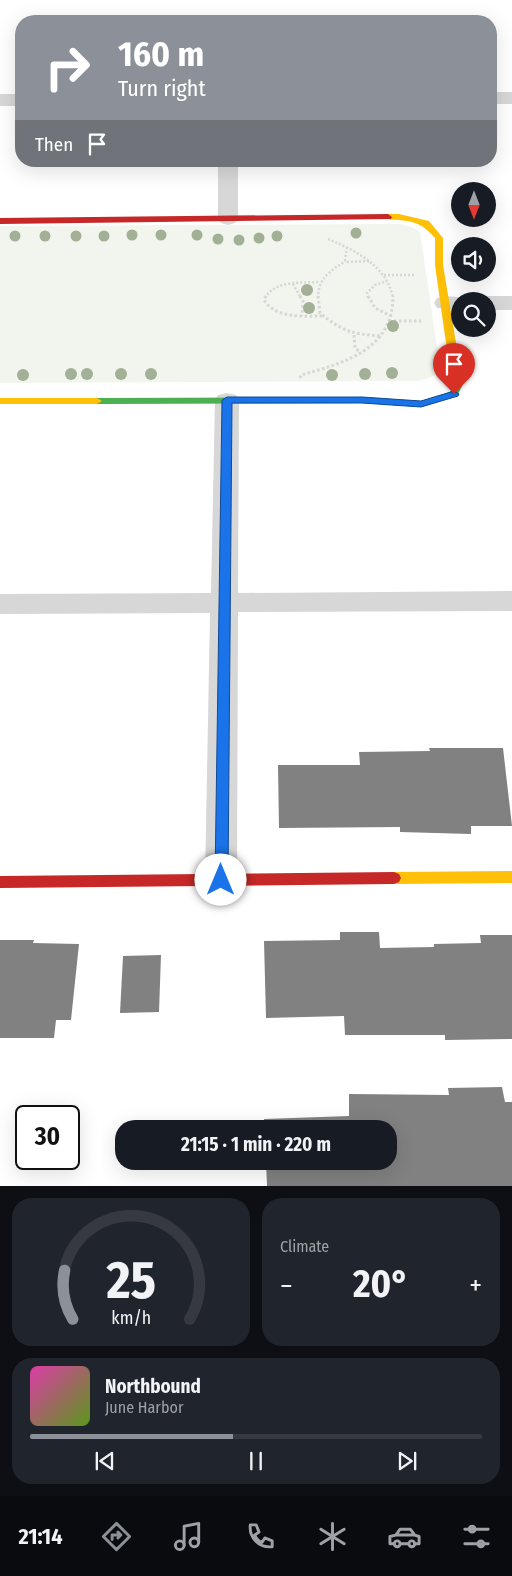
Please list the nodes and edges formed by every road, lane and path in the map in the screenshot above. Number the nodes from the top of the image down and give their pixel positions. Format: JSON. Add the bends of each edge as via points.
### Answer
{"nodes":[{"id":1,"x":497,"y":98,"type":"edge"},
{"id":2,"x":512,"y":98,"type":"edge"},
{"id":3,"x":0,"y":100,"type":"edge"},
{"id":4,"x":15,"y":100,"type":"edge"},
{"id":5,"x":228,"y":167,"type":"edge"},
{"id":6,"x":228,"y":220,"type":"junction"},
{"id":7,"x":0,"y":221,"type":"edge"},
{"id":8,"x":322,"y":238,"type":"dead end"},
{"id":9,"x":347,"y":246,"type":"junction"},
{"id":10,"x":346,"y":260,"type":"junction"},
{"id":11,"x":370,"y":261,"type":"junction"},
{"id":12,"x":384,"y":276,"type":"junction"},
{"id":13,"x":422,"y":276,"type":"dead end"},
{"id":14,"x":387,"y":281,"type":"junction"},
{"id":15,"x":320,"y":282,"type":"junction"},
{"id":16,"x":293,"y":284,"type":"junction"},
{"id":17,"x":451,"y":300,"type":"edge"},
{"id":18,"x":496,"y":303,"type":"edge"},
{"id":19,"x":512,"y":303,"type":"edge"},
{"id":20,"x":302,"y":316,"type":"junction"},
{"id":21,"x":323,"y":316,"type":"junction"},
{"id":22,"x":391,"y":316,"type":"junction"},
{"id":23,"x":429,"y":320,"type":"dead end"},
{"id":24,"x":389,"y":321,"type":"junction"},
{"id":25,"x":354,"y":335,"type":"junction"},
{"id":26,"x":380,"y":336,"type":"junction"},
{"id":27,"x":451,"y":337,"type":"edge"},
{"id":28,"x":360,"y":352,"type":"junction"},
{"id":29,"x":300,"y":379,"type":"dead end"},
{"id":30,"x":227,"y":400,"type":"junction"},
{"id":31,"x":0,"y":401,"type":"edge"},
{"id":32,"x":512,"y":601,"type":"edge"},
{"id":33,"x":226,"y":602,"type":"junction"},
{"id":34,"x":0,"y":604,"type":"edge"},
{"id":35,"x":512,"y":877,"type":"edge"},
{"id":36,"x":221,"y":880,"type":"junction"},
{"id":37,"x":0,"y":882,"type":"edge"}],
"edges":[{"from":1,"to":2,"type":"street"},
{"from":3,"to":4,"type":"street"},
{"from":5,"to":6,"type":"street"},
{"from":6,"to":7,"type":"street"},
{"from":6,"to":17,"type":"street","via":[[399,217],[426,222],[439,238],[439,266]]},
{"from":8,"to":9,"type":"path"},
{"from":9,"to":10,"type":"path"},
{"from":9,"to":11,"type":"path"},
{"from":10,"to":11,"type":"path","via":[[354,263]]},
{"from":10,"to":15,"type":"path","via":[[326,273]]},
{"from":11,"to":12,"type":"path"},
{"from":12,"to":13,"type":"path"},
{"from":12,"to":14,"type":"path"},
{"from":14,"to":22,"type":"path","via":[[392,298]]},
{"from":14,"to":22,"type":"path","via":[[367,292],[368,301],[372,308]]},
{"from":15,"to":16,"type":"path"},
{"from":15,"to":21,"type":"path","via":[[317,296]]},
{"from":16,"to":20,"type":"path","via":[[303,301]]},
{"from":16,"to":20,"type":"path","via":[[267,292],[264,300],[268,308]]},
{"from":18,"to":19,"type":"street"},
{"from":20,"to":21,"type":"path"},
{"from":21,"to":25,"type":"path","via":[[341,332]]},
{"from":22,"to":24,"type":"path"},
{"from":23,"to":24,"type":"path"},
{"from":24,"to":26,"type":"path"},
{"from":25,"to":26,"type":"path"},
{"from":25,"to":28,"type":"path","via":[[355,348]]},
{"from":26,"to":28,"type":"path"},
{"from":27,"to":30,"type":"street","via":[[462,372],[454,394],[421,404],[362,400]]},
{"from":28,"to":29,"type":"path","via":[[301,375]]},
{"from":30,"to":31,"type":"street"},
{"from":30,"to":33,"type":"street"},
{"from":32,"to":33,"type":"street"},
{"from":33,"to":34,"type":"street"},
{"from":33,"to":36,"type":"street"},
{"from":35,"to":36,"type":"street"},
{"from":36,"to":37,"type":"street"}]}
